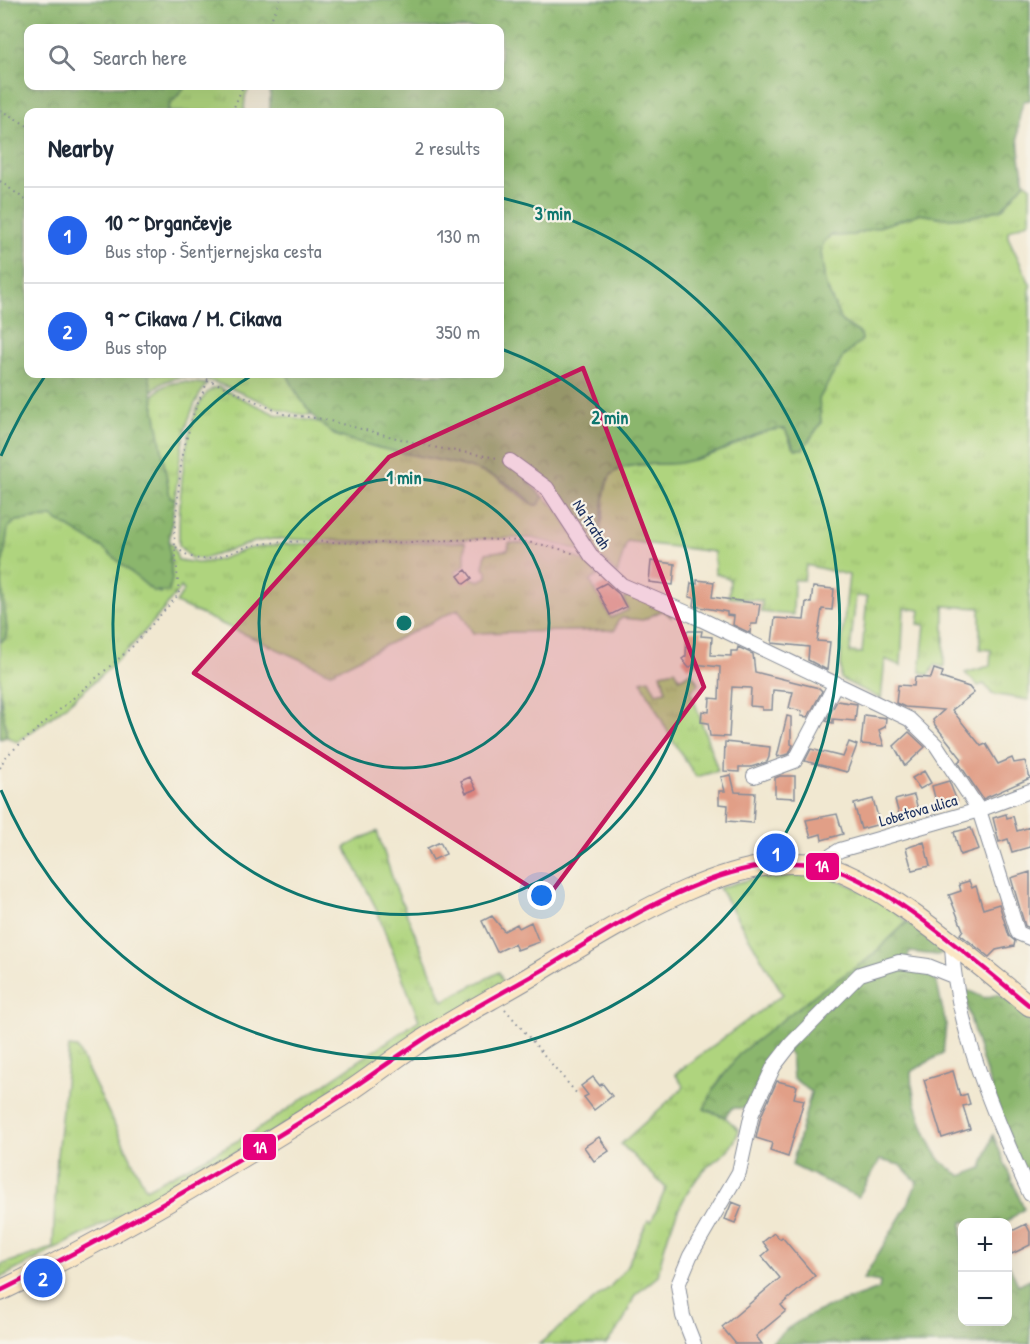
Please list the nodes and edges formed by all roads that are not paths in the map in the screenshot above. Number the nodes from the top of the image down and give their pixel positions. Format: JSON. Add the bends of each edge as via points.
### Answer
{"nodes":[{"id":1,"x":510,"y":461,"type":"road end"},
{"id":2,"x":836,"y":683,"type":"junction"},
{"id":3,"x":754,"y":776,"type":"dead end"},
{"id":4,"x":1030,"y":791,"type":"edge"},
{"id":5,"x":979,"y":810,"type":"junction"},
{"id":6,"x":816,"y":865,"type":"junction"},
{"id":7,"x":1030,"y":938,"type":"edge"},
{"id":8,"x":952,"y":945,"type":"junction"},
{"id":9,"x":953,"y":976,"type":"junction"},
{"id":10,"x":1030,"y":1006,"type":"edge"},
{"id":11,"x":1030,"y":1194,"type":"edge"},
{"id":12,"x":0,"y":1292,"type":"edge"},
{"id":13,"x":694,"y":1344,"type":"edge"}],
"edges":[{"from":1,"to":2,"type":"street","name":"Na tratah","via":[[547,488],[592,557],[622,585]]},
{"from":2,"to":3,"type":"street","via":[[795,761]]},
{"from":2,"to":5,"type":"street","name":"Na tratah","via":[[909,720],[936,745]]},
{"from":4,"to":5,"type":"street","name":"Lobetova ulica"},
{"from":5,"to":6,"type":"street","name":"Lobetova ulica","via":[[840,850]]},
{"from":5,"to":7,"type":"street","name":"Na tratah","via":[[1018,933]]},
{"from":6,"to":8,"type":"main road","via":[[837,870],[883,895]]},
{"from":6,"to":12,"type":"main road","via":[[752,869],[694,888],[619,925],[417,1043],[348,1092],[166,1202]]},
{"from":8,"to":9,"type":"street"},
{"from":8,"to":10,"type":"main road"},
{"from":9,"to":11,"type":"street","via":[[979,1065]]},
{"from":9,"to":13,"type":"street","via":[[928,966],[899,962],[860,974],[774,1066],[752,1113],[739,1172],[690,1256],[678,1285],[683,1316]]}]}
